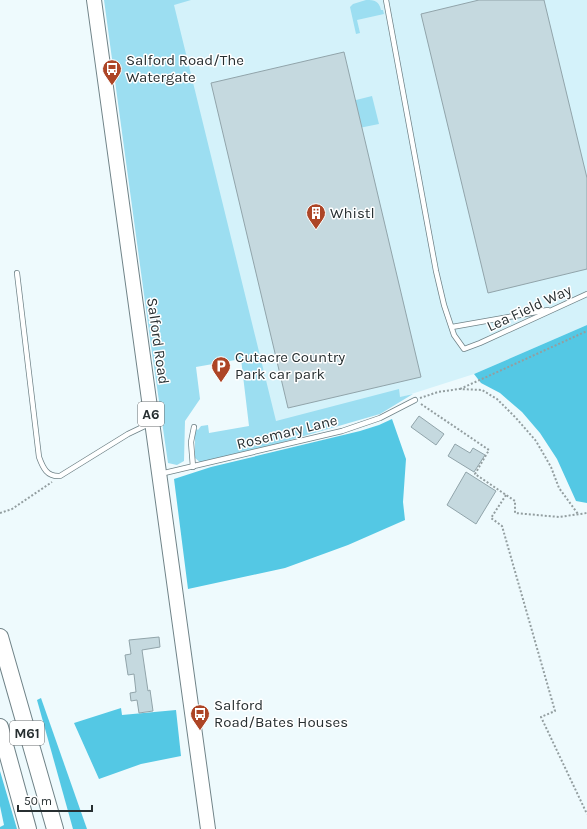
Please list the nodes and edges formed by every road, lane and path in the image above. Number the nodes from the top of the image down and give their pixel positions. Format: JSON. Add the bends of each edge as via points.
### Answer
{"nodes":[{"id":1,"x":94,"y":0,"type":"edge"},
{"id":2,"x":386,"y":0,"type":"edge"},
{"id":3,"x":17,"y":273,"type":"dead end"},
{"id":4,"x":587,"y":294,"type":"edge"},
{"id":5,"x":557,"y":308,"type":"junction"},
{"id":6,"x":452,"y":327,"type":"junction"},
{"id":7,"x":587,"y":331,"type":"edge"},
{"id":8,"x":459,"y":390,"type":"junction"},
{"id":9,"x":415,"y":400,"type":"junction"},
{"id":10,"x":152,"y":422,"type":"junction"},
{"id":11,"x":194,"y":427,"type":"dead end"},
{"id":12,"x":193,"y":467,"type":"junction"},
{"id":13,"x":159,"y":474,"type":"junction"},
{"id":14,"x":60,"y":476,"type":"junction"},
{"id":15,"x":506,"y":495,"type":"junction"},
{"id":16,"x":0,"y":513,"type":"edge"},
{"id":17,"x":578,"y":514,"type":"junction"},
{"id":18,"x":587,"y":514,"type":"edge"},
{"id":19,"x":0,"y":637,"type":"edge"},
{"id":20,"x":0,"y":727,"type":"edge"},
{"id":21,"x":587,"y":814,"type":"edge"},
{"id":22,"x":28,"y":829,"type":"edge"},
{"id":23,"x":55,"y":829,"type":"edge"},
{"id":24,"x":208,"y":829,"type":"edge"}],
"edges":[{"from":1,"to":10,"type":"main road","name":"Salford Road","number":"A6"},
{"from":2,"to":6,"type":"lane","via":[[436,271]]},
{"from":3,"to":14,"type":"lane","via":[[39,457],[49,474]]},
{"from":4,"to":5,"type":"lane","name":"Lea Field Way"},
{"from":5,"to":6,"type":"lane"},
{"from":5,"to":6,"type":"lane","name":"Lea Field Way","via":[[464,349],[454,335]]},
{"from":7,"to":8,"type":"path"},
{"from":8,"to":9,"type":"path","via":[[438,392]]},
{"from":8,"to":17,"type":"path","via":[[482,390],[497,399],[516,418],[536,441],[551,467],[559,488]]},
{"from":9,"to":12,"type":"lane","name":"Rosemary Lane","via":[[380,418],[342,431]]},
{"from":9,"to":15,"type":"path","via":[[489,450],[475,474]]},
{"from":10,"to":13,"type":"main road","name":"Salford Road","number":"A6"},
{"from":10,"to":14,"type":"lane"},
{"from":11,"to":12,"type":"lane","via":[[191,442]]},
{"from":12,"to":13,"type":"lane","name":"Rosemary Lane"},
{"from":13,"to":24,"type":"main road","name":"Salford Road","number":"A6"},
{"from":14,"to":16,"type":"path","via":[[12,509]]},
{"from":15,"to":17,"type":"path","via":[[515,501],[515,513],[559,517]]},
{"from":15,"to":21,"type":"path","via":[[491,518],[502,526],[555,710],[541,717]]},
{"from":17,"to":18,"type":"path"},
{"from":19,"to":23,"type":"highway","number":"M61"},
{"from":20,"to":22,"type":"highway","number":"M61"}]}
